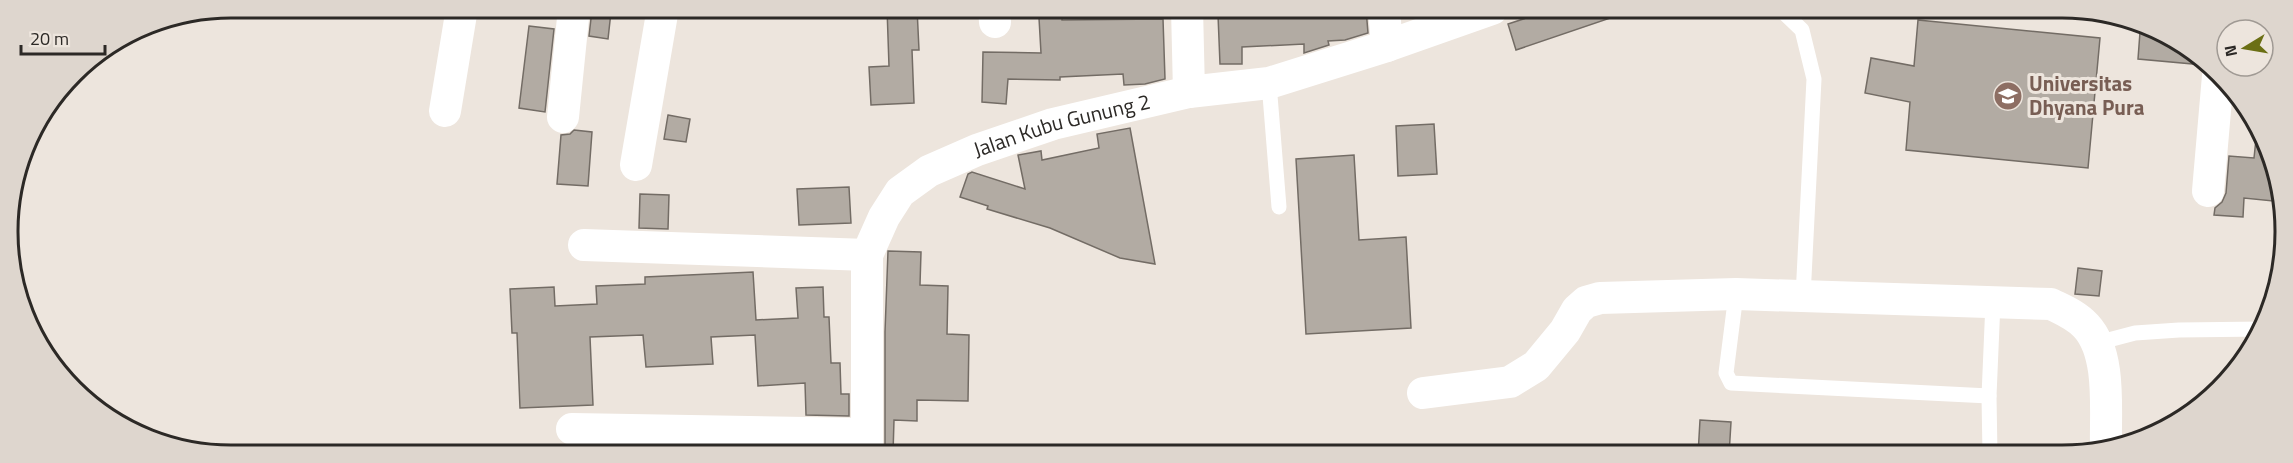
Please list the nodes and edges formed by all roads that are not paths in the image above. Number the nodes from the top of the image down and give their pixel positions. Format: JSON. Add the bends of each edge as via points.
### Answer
{"nodes":[{"id":1,"x":460,"y":18,"type":"edge"},
{"id":2,"x":573,"y":18,"type":"edge"},
{"id":3,"x":661,"y":18,"type":"edge"},
{"id":4,"x":1187,"y":18,"type":"edge"},
{"id":5,"x":1385,"y":18,"type":"edge"},
{"id":6,"x":1466,"y":18,"type":"edge"},
{"id":7,"x":1789,"y":18,"type":"edge"},
{"id":8,"x":1387,"y":46,"type":"junction"},
{"id":9,"x":1269,"y":83,"type":"junction"},
{"id":10,"x":2217,"y":86,"type":"edge"},
{"id":11,"x":1189,"y":92,"type":"junction"},
{"id":12,"x":446,"y":111,"type":"dead end"},
{"id":13,"x":563,"y":117,"type":"dead end"},
{"id":14,"x":636,"y":165,"type":"dead end"},
{"id":15,"x":2208,"y":191,"type":"dead end"},
{"id":16,"x":1280,"y":207,"type":"dead end"},
{"id":17,"x":584,"y":245,"type":"dead end"},
{"id":18,"x":867,"y":255,"type":"junction"},
{"id":19,"x":1736,"y":294,"type":"junction"},
{"id":20,"x":1803,"y":297,"type":"junction"},
{"id":21,"x":1993,"y":302,"type":"junction"},
{"id":22,"x":2251,"y":329,"type":"edge"},
{"id":23,"x":2097,"y":343,"type":"junction"},
{"id":24,"x":1423,"y":393,"type":"dead end"},
{"id":25,"x":1989,"y":396,"type":"junction"},
{"id":26,"x":572,"y":429,"type":"dead end"},
{"id":27,"x":2106,"y":440,"type":"edge"},
{"id":28,"x":866,"y":444,"type":"edge"},
{"id":29,"x":1990,"y":445,"type":"edge"}],
"edges":[{"from":1,"to":12,"type":"street"},
{"from":2,"to":13,"type":"street"},
{"from":3,"to":14,"type":"street"},
{"from":4,"to":11,"type":"street"},
{"from":5,"to":8,"type":"street"},
{"from":6,"to":8,"type":"street","name":"Jalan Kubu Gunung 2"},
{"from":7,"to":20,"type":"lane","via":[[1802,30],[1814,79]]},
{"from":8,"to":9,"type":"street","name":"Jalan Kubu Gunung 2"},
{"from":9,"to":11,"type":"street","name":"Jalan Kubu Gunung 2"},
{"from":9,"to":16,"type":"lane"},
{"from":10,"to":15,"type":"street"},
{"from":11,"to":18,"type":"street","name":"Jalan Kubu Gunung 2","via":[[1053,124],[929,171],[900,192]]},
{"from":17,"to":18,"type":"street"},
{"from":18,"to":28,"type":"street","name":"Jalan Kubu Gunung 2"},
{"from":19,"to":20,"type":"street"},
{"from":19,"to":24,"type":"street","via":[[1600,298],[1586,302],[1536,366],[1510,382]]},
{"from":19,"to":25,"type":"lane","via":[[1726,373],[1731,383]]},
{"from":20,"to":21,"type":"street"},
{"from":21,"to":23,"type":"street","via":[[2050,304],[2071,313]]},
{"from":21,"to":25,"type":"lane"},
{"from":22,"to":23,"type":"lane","via":[[2135,333]]},
{"from":23,"to":27,"type":"street","via":[[2104,369]]},
{"from":25,"to":29,"type":"lane"},
{"from":26,"to":28,"type":"street"}]}
